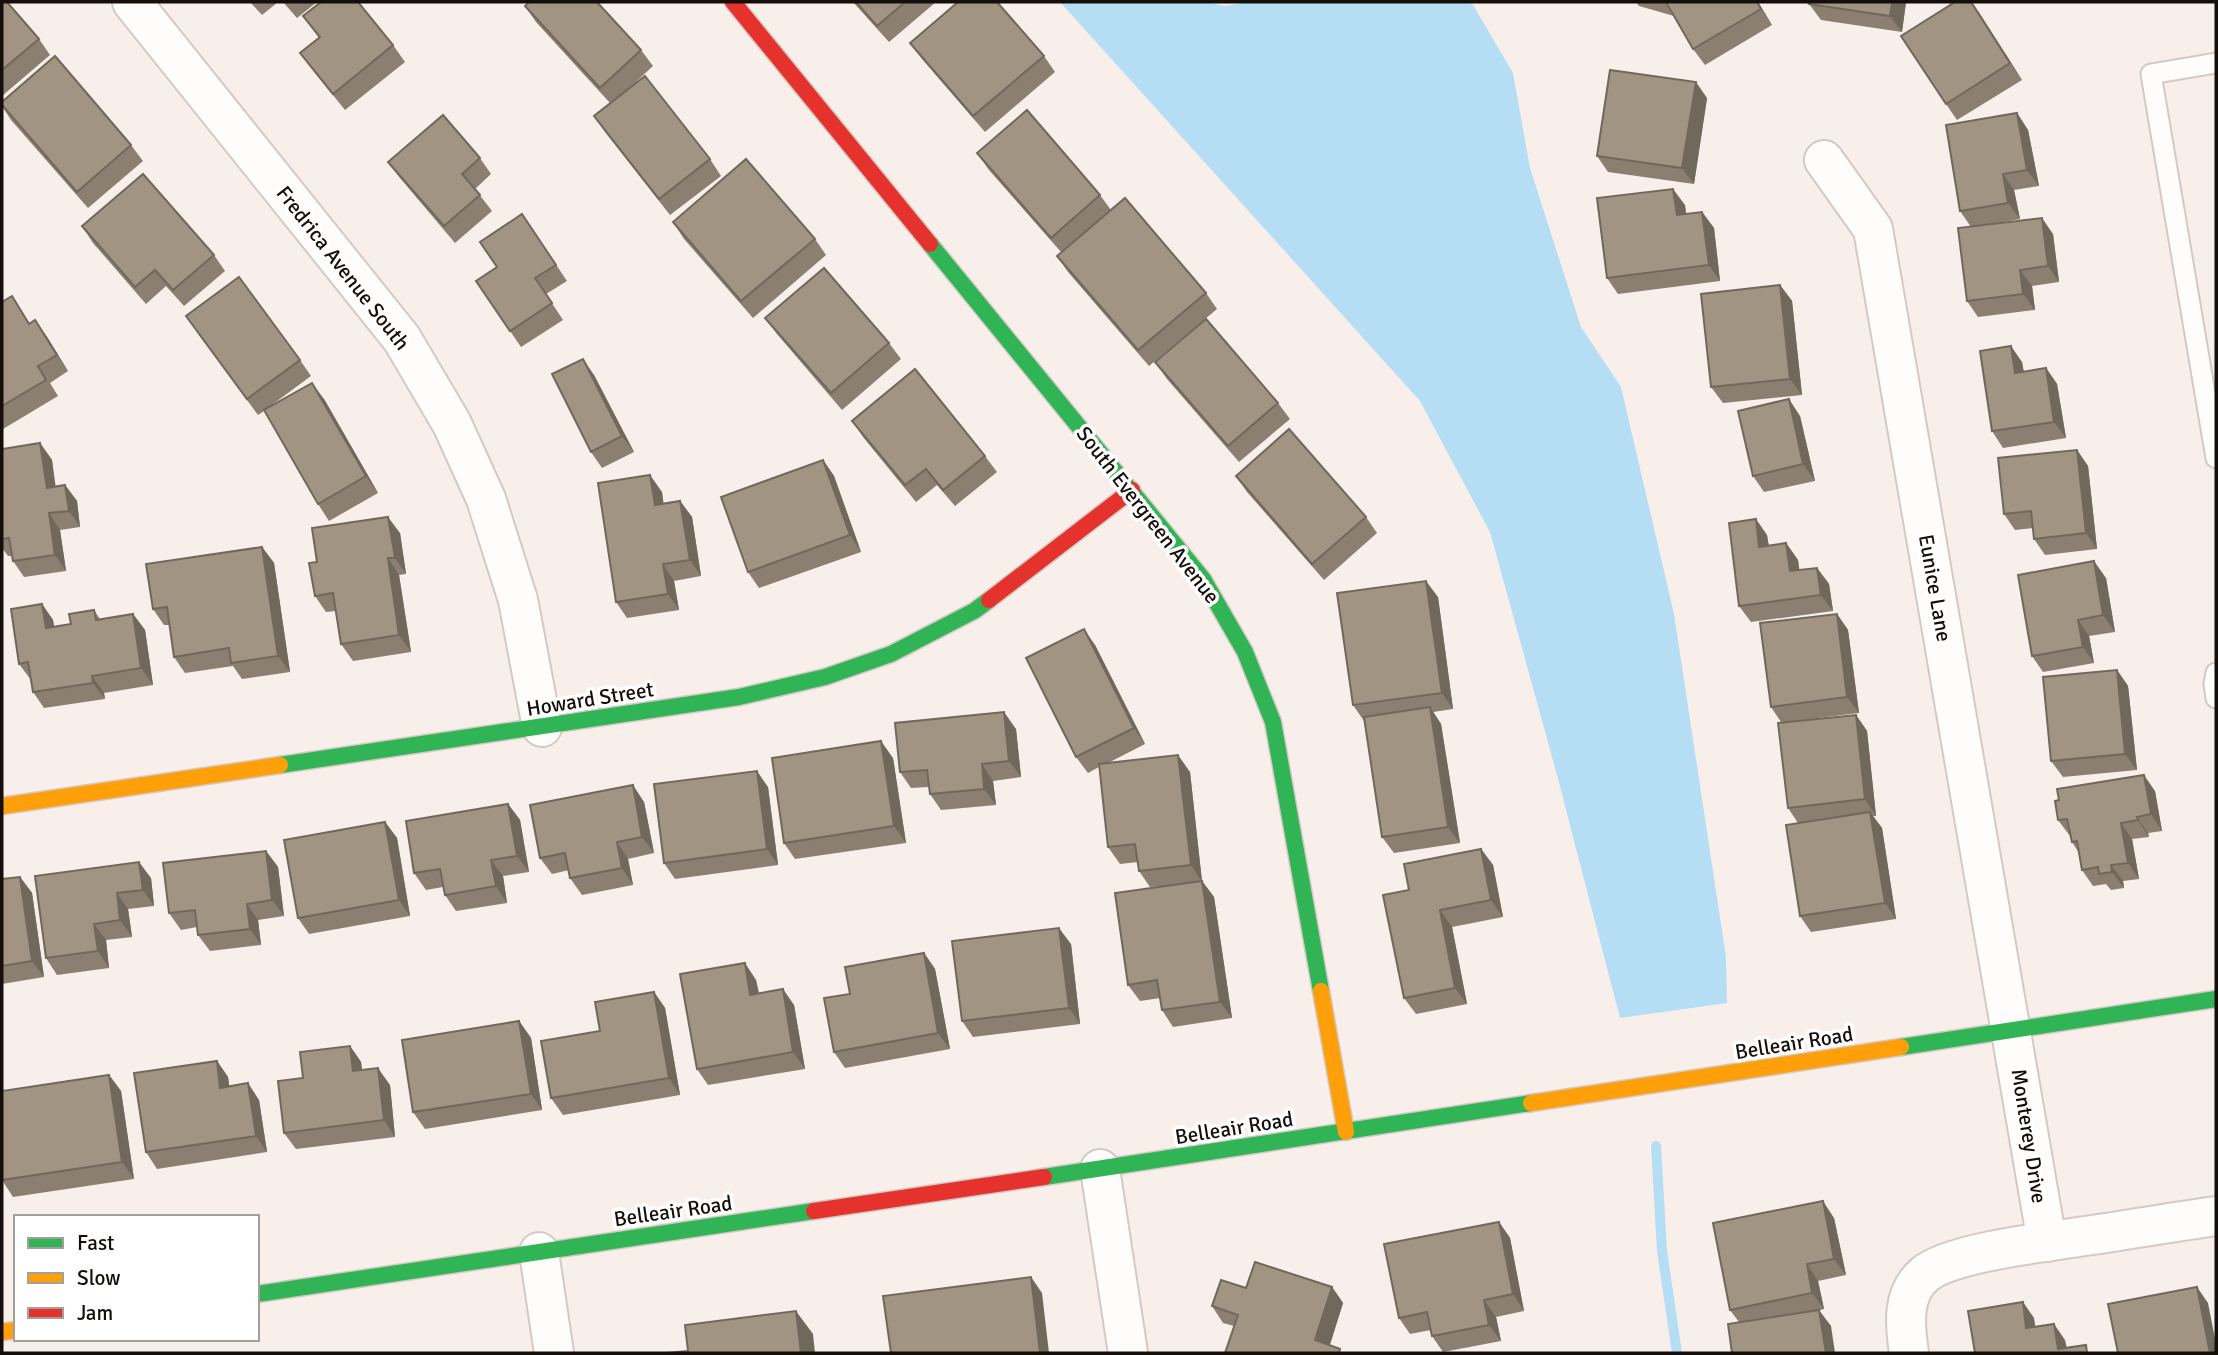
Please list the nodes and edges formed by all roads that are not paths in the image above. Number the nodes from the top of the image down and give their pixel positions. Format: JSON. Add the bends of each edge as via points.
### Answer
{"nodes":[{"id":1,"x":132,"y":2,"type":"edge"},
{"id":2,"x":733,"y":2,"type":"edge"},
{"id":3,"x":2216,"y":63,"type":"edge"},
{"id":4,"x":1824,"y":160,"type":"dead end"},
{"id":5,"x":2216,"y":458,"type":"edge"},
{"id":6,"x":1132,"y":490,"type":"junction"},
{"id":7,"x":2216,"y":673,"type":"edge"},
{"id":8,"x":2216,"y":698,"type":"edge"},
{"id":9,"x":542,"y":727,"type":"junction"},
{"id":10,"x":2,"y":806,"type":"edge"},
{"id":11,"x":2216,"y":999,"type":"edge"},
{"id":12,"x":2011,"y":1031,"type":"junction"},
{"id":13,"x":1346,"y":1132,"type":"junction"},
{"id":14,"x":1100,"y":1169,"type":"junction"},
{"id":15,"x":2216,"y":1216,"type":"edge"},
{"id":16,"x":2046,"y":1242,"type":"junction"},
{"id":17,"x":538,"y":1252,"type":"junction"},
{"id":18,"x":259,"y":1294,"type":"edge"},
{"id":19,"x":554,"y":1353,"type":"edge"},
{"id":20,"x":1128,"y":1353,"type":"edge"},
{"id":21,"x":1909,"y":1353,"type":"edge"}],
"edges":[{"from":1,"to":9,"type":"street","name":"Fredrica Avenue South","via":[[402,339],[452,424],[486,499],[518,600]]},
{"from":2,"to":6,"type":"street","name":"South Evergreen Avenue"},
{"from":3,"to":5,"type":"lane","via":[[2151,74]]},
{"from":4,"to":12,"type":"street","name":"Eunice Lane","via":[[1873,229]]},
{"from":6,"to":9,"type":"street","name":"Howard Street","via":[[974,611],[891,654],[825,677],[739,697]]},
{"from":6,"to":13,"type":"street","name":"South Evergreen Avenue","via":[[1203,579],[1245,652],[1273,722]]},
{"from":7,"to":8,"type":"lane"},
{"from":9,"to":10,"type":"street","name":"Howard Street"},
{"from":11,"to":12,"type":"street","name":"Belleair Road"},
{"from":12,"to":13,"type":"street","name":"Belleair Road"},
{"from":12,"to":16,"type":"street","name":"Monterey Drive"},
{"from":13,"to":14,"type":"street","name":"Belleair Road"},
{"from":14,"to":17,"type":"street","name":"Belleair Road"},
{"from":14,"to":20,"type":"street"},
{"from":15,"to":16,"type":"street"},
{"from":16,"to":21,"type":"street","via":[[1964,1258],[1923,1275],[1906,1304]]},
{"from":17,"to":18,"type":"street","name":"Belleair Road"},
{"from":17,"to":19,"type":"street"}]}
